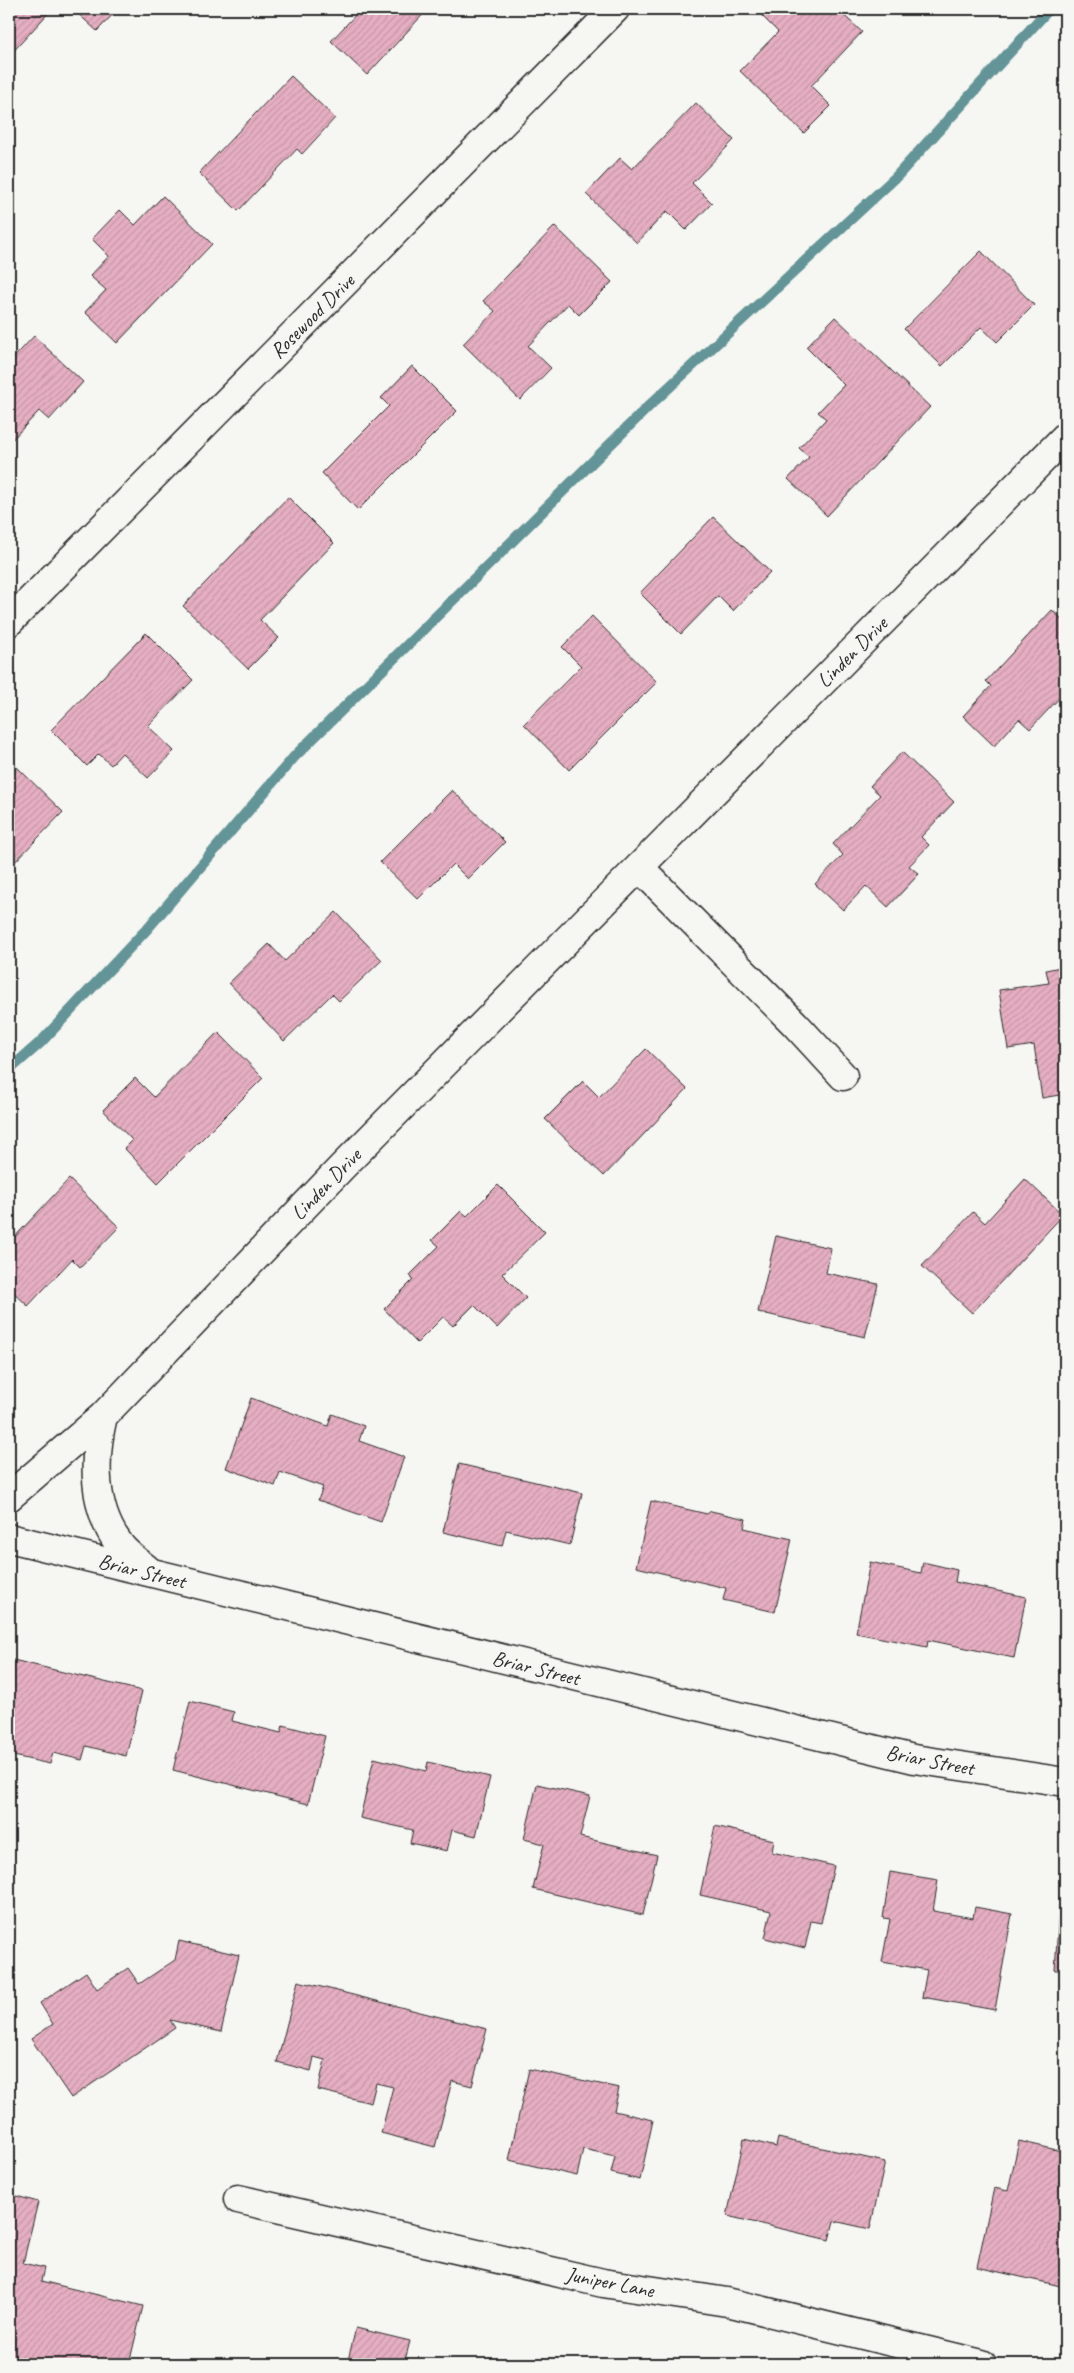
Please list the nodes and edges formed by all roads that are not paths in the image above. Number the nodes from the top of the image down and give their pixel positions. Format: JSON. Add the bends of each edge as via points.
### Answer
{"nodes":[{"id":1,"x":615,"y":9,"type":"edge"},
{"id":2,"x":1065,"y":437,"type":"edge"},
{"id":3,"x":9,"y":622,"type":"edge"},
{"id":4,"x":639,"y":868,"type":"junction"},
{"id":5,"x":843,"y":1076,"type":"dead end"},
{"id":6,"x":103,"y":1416,"type":"junction"},
{"id":7,"x":9,"y":1497,"type":"edge"},
{"id":8,"x":9,"y":1538,"type":"edge"},
{"id":9,"x":154,"y":1574,"type":"junction"},
{"id":10,"x":1065,"y":1782,"type":"edge"},
{"id":11,"x":238,"y":2199,"type":"dead end"},
{"id":12,"x":982,"y":2364,"type":"edge"}],
"edges":[{"from":1,"to":3,"type":"street","name":"Rosewood Drive"},
{"from":2,"to":4,"type":"street","name":"Linden Drive"},
{"from":4,"to":5,"type":"street"},
{"from":4,"to":6,"type":"street","name":"Linden Drive","via":[[342,1167]]},
{"from":6,"to":7,"type":"street","name":"Linden Drive"},
{"from":6,"to":9,"type":"street","via":[[97,1442],[96,1482],[108,1524],[120,1546]]},
{"from":8,"to":9,"type":"street","name":"Briar Street"},
{"from":9,"to":10,"type":"street","name":"Briar Street","via":[[914,1759]]},
{"from":11,"to":12,"type":"street","name":"Juniper Lane","via":[[603,2283],[727,2302]]}]}
